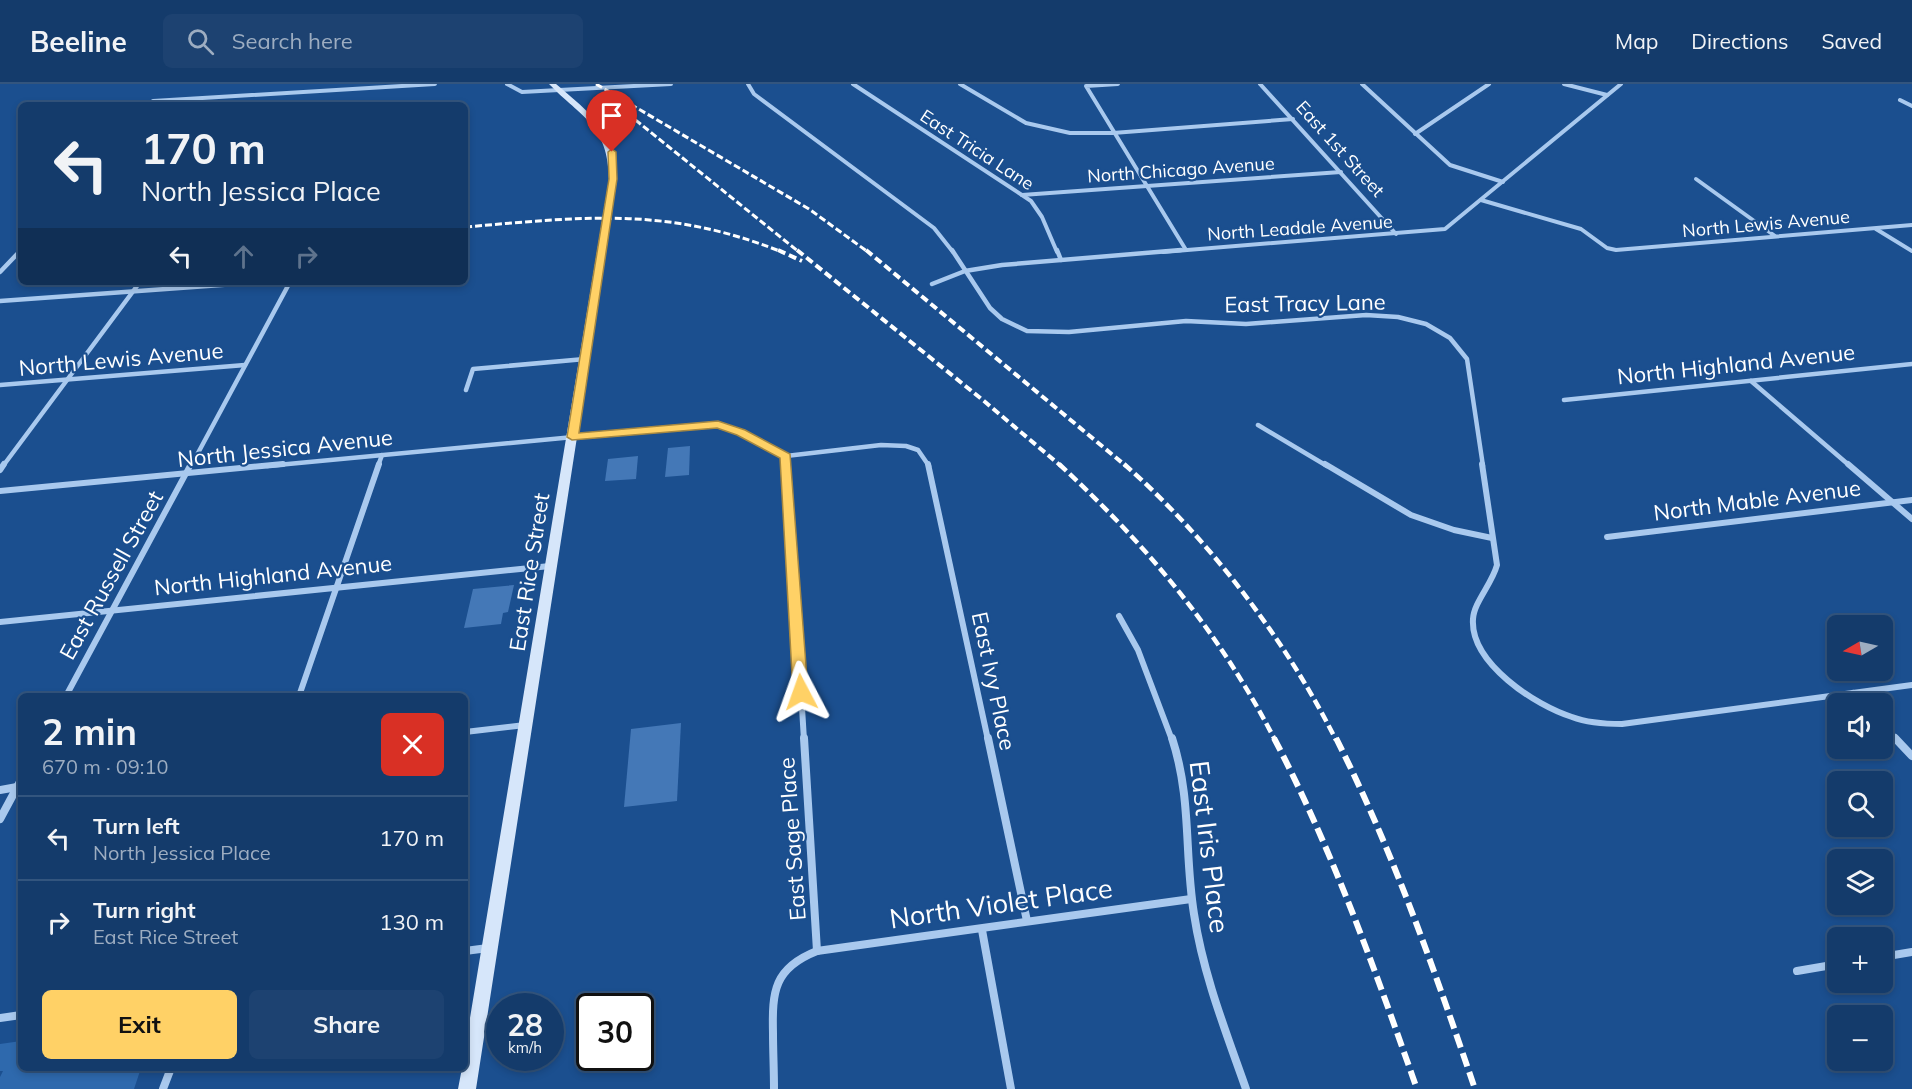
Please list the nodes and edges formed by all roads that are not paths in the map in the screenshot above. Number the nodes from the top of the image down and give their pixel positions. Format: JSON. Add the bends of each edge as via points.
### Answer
{"nodes":[{"id":1,"x":435,"y":84,"type":"edge"},
{"id":2,"x":507,"y":84,"type":"edge"},
{"id":3,"x":671,"y":84,"type":"edge"},
{"id":4,"x":748,"y":84,"type":"edge"},
{"id":5,"x":853,"y":84,"type":"edge"},
{"id":6,"x":960,"y":84,"type":"edge"},
{"id":7,"x":1118,"y":84,"type":"edge"},
{"id":8,"x":1260,"y":84,"type":"edge"},
{"id":9,"x":1362,"y":84,"type":"edge"},
{"id":10,"x":1489,"y":84,"type":"edge"},
{"id":11,"x":1564,"y":84,"type":"edge"},
{"id":12,"x":1621,"y":84,"type":"edge"},
{"id":13,"x":555,"y":87,"type":"edge"},
{"id":14,"x":1607,"y":95,"type":"junction"},
{"id":15,"x":1912,"y":99,"type":"edge"},
{"id":16,"x":153,"y":101,"type":"dead end"},
{"id":17,"x":1912,"y":106,"type":"edge"},
{"id":18,"x":1293,"y":119,"type":"junction"},
{"id":19,"x":1113,"y":133,"type":"junction"},
{"id":20,"x":1415,"y":134,"type":"junction"},
{"id":21,"x":1341,"y":172,"type":"junction"},
{"id":22,"x":1696,"y":179,"type":"dead end"},
{"id":23,"x":1503,"y":182,"type":"junction"},
{"id":24,"x":1147,"y":186,"type":"junction"},
{"id":25,"x":1022,"y":195,"type":"junction"},
{"id":26,"x":1480,"y":200,"type":"junction"},
{"id":27,"x":1912,"y":225,"type":"edge"},
{"id":28,"x":1875,"y":229,"type":"junction"},
{"id":29,"x":1396,"y":234,"type":"junction"},
{"id":30,"x":1776,"y":236,"type":"junction"},
{"id":31,"x":1186,"y":250,"type":"junction"},
{"id":32,"x":1912,"y":251,"type":"edge"},
{"id":33,"x":18,"y":253,"type":"edge"},
{"id":34,"x":1061,"y":260,"type":"junction"},
{"id":35,"x":0,"y":263,"type":"edge"},
{"id":36,"x":9,"y":263,"type":"junction"},
{"id":37,"x":965,"y":271,"type":"junction"},
{"id":38,"x":0,"y":272,"type":"edge"},
{"id":39,"x":932,"y":284,"type":"dead end"},
{"id":40,"x":138,"y":285,"type":"edge"},
{"id":41,"x":219,"y":285,"type":"edge"},
{"id":42,"x":288,"y":285,"type":"edge"},
{"id":43,"x":133,"y":291,"type":"junction"},
{"id":44,"x":0,"y":301,"type":"edge"},
{"id":45,"x":585,"y":359,"type":"junction"},
{"id":46,"x":1912,"y":364,"type":"edge"},
{"id":47,"x":245,"y":365,"type":"junction"},
{"id":48,"x":65,"y":380,"type":"junction"},
{"id":49,"x":1751,"y":381,"type":"junction"},
{"id":50,"x":0,"y":385,"type":"edge"},
{"id":51,"x":466,"y":390,"type":"dead end"},
{"id":52,"x":1564,"y":400,"type":"dead end"},
{"id":53,"x":1258,"y":425,"type":"dead end"},
{"id":54,"x":572,"y":437,"type":"junction"},
{"id":55,"x":382,"y":455,"type":"junction"},
{"id":56,"x":786,"y":456,"type":"junction"},
{"id":57,"x":0,"y":470,"type":"edge"},
{"id":58,"x":186,"y":474,"type":"junction"},
{"id":59,"x":0,"y":491,"type":"edge"},
{"id":60,"x":1912,"y":500,"type":"edge"},
{"id":61,"x":1892,"y":502,"type":"junction"},
{"id":62,"x":1912,"y":519,"type":"edge"},
{"id":63,"x":1607,"y":537,"type":"dead end"},
{"id":64,"x":1492,"y":538,"type":"junction"},
{"id":65,"x":550,"y":566,"type":"junction"},
{"id":66,"x":337,"y":586,"type":"junction"},
{"id":67,"x":112,"y":610,"type":"junction"},
{"id":68,"x":1119,"y":616,"type":"dead end"},
{"id":69,"x":0,"y":622,"type":"edge"},
{"id":70,"x":1912,"y":685,"type":"edge"},
{"id":71,"x":68,"y":693,"type":"edge"},
{"id":72,"x":300,"y":693,"type":"edge"},
{"id":73,"x":1853,"y":693,"type":"edge"},
{"id":74,"x":1827,"y":697,"type":"edge"},
{"id":75,"x":526,"y":725,"type":"junction"},
{"id":76,"x":468,"y":732,"type":"edge"},
{"id":77,"x":1893,"y":736,"type":"edge"},
{"id":78,"x":1912,"y":756,"type":"edge"},
{"id":79,"x":18,"y":787,"type":"edge"},
{"id":80,"x":18,"y":789,"type":"edge"},
{"id":81,"x":0,"y":790,"type":"edge"},
{"id":82,"x":0,"y":819,"type":"edge"},
{"id":83,"x":1191,"y":899,"type":"junction"},
{"id":84,"x":1027,"y":921,"type":"junction"},
{"id":85,"x":982,"y":930,"type":"junction"},
{"id":86,"x":491,"y":947,"type":"junction"},
{"id":87,"x":468,"y":951,"type":"edge"},
{"id":88,"x":817,"y":951,"type":"junction"},
{"id":89,"x":1912,"y":952,"type":"edge"},
{"id":90,"x":1893,"y":955,"type":"edge"},
{"id":91,"x":1827,"y":966,"type":"edge"},
{"id":92,"x":1797,"y":971,"type":"dead end"},
{"id":93,"x":18,"y":1016,"type":"edge"},
{"id":94,"x":0,"y":1018,"type":"edge"},
{"id":95,"x":170,"y":1071,"type":"edge"},
{"id":96,"x":163,"y":1089,"type":"edge"},
{"id":97,"x":467,"y":1089,"type":"edge"},
{"id":98,"x":774,"y":1089,"type":"edge"},
{"id":99,"x":1011,"y":1089,"type":"edge"},
{"id":100,"x":1246,"y":1089,"type":"edge"}],
"edges":[{"from":1,"to":16,"type":"street"},
{"from":2,"to":13,"type":"street","via":[[522,92]]},
{"from":3,"to":13,"type":"street"},
{"from":4,"to":37,"type":"street","name":"East Tracy Lane","via":[[754,94],[944,237]]},
{"from":5,"to":25,"type":"street","name":"East Tricia Lane"},
{"from":6,"to":19,"type":"street","via":[[1033,125],[1070,133]]},
{"from":7,"to":19,"type":"street","via":[[1086,86]]},
{"from":8,"to":18,"type":"street","name":"East 1st Street"},
{"from":9,"to":20,"type":"street"},
{"from":10,"to":20,"type":"street"},
{"from":11,"to":14,"type":"street"},
{"from":12,"to":14,"type":"street","name":"North Leadale Avenue"},
{"from":13,"to":45,"type":"main road","name":"East Rice Street","via":[[599,126],[613,160]]},
{"from":14,"to":23,"type":"street","name":"North Leadale Avenue"},
{"from":15,"to":17,"type":"street","via":[[1900,100]]},
{"from":18,"to":19,"type":"street"},
{"from":18,"to":21,"type":"street","name":"East 1st Street"},
{"from":19,"to":24,"type":"street"},
{"from":20,"to":23,"type":"street","via":[[1450,165]]},
{"from":21,"to":24,"type":"street","name":"North Chicago Avenue"},
{"from":21,"to":29,"type":"street","name":"East 1st Street"},
{"from":22,"to":30,"type":"street"},
{"from":23,"to":26,"type":"street","name":"North Leadale Avenue"},
{"from":24,"to":25,"type":"street","name":"North Chicago Avenue"},
{"from":24,"to":31,"type":"street"},
{"from":25,"to":34,"type":"street","name":"East Tricia Lane","via":[[1036,205]]},
{"from":26,"to":29,"type":"street","name":"North Leadale Avenue","via":[[1445,229]]},
{"from":26,"to":30,"type":"street","name":"North Lewis Avenue","via":[[1576,227],[1607,248],[1622,250]]},
{"from":27,"to":28,"type":"street","name":"North Lewis Avenue"},
{"from":28,"to":30,"type":"street","name":"North Lewis Avenue"},
{"from":28,"to":32,"type":"street"},
{"from":29,"to":31,"type":"street","name":"North Leadale Avenue"},
{"from":31,"to":34,"type":"street","name":"North Leadale Avenue"},
{"from":33,"to":36,"type":"street"},
{"from":34,"to":37,"type":"street","name":"North Leadale Avenue"},
{"from":35,"to":36,"type":"street"},
{"from":36,"to":38,"type":"street"},
{"from":37,"to":39,"type":"street","name":"North Leadale Avenue"},
{"from":37,"to":64,"type":"street","name":"East Tracy Lane","via":[[990,309],[1003,320],[1040,332],[1195,321],[1247,324],[1371,314],[1414,320],[1430,327],[1452,340],[1467,359]]},
{"from":40,"to":43,"type":"street"},
{"from":41,"to":43,"type":"street"},
{"from":42,"to":47,"type":"street","name":"East Russell Street"},
{"from":43,"to":44,"type":"street"},
{"from":43,"to":48,"type":"street"},
{"from":45,"to":51,"type":"street","via":[[473,369]]},
{"from":45,"to":54,"type":"main road","name":"East Rice Street"},
{"from":46,"to":49,"type":"street","name":"North Highland Avenue"},
{"from":47,"to":48,"type":"street","name":"North Lewis Avenue"},
{"from":47,"to":58,"type":"street","name":"East Russell Street"},
{"from":48,"to":50,"type":"street","name":"North Lewis Avenue"},
{"from":48,"to":57,"type":"street"},
{"from":49,"to":52,"type":"street","name":"North Highland Avenue"},
{"from":49,"to":61,"type":"street"},
{"from":53,"to":64,"type":"street","via":[[1411,515],[1454,531]]},
{"from":54,"to":55,"type":"street","name":"North Jessica Avenue"},
{"from":54,"to":56,"type":"street","name":"North Jessica Avenue","via":[[718,424]]},
{"from":54,"to":65,"type":"main road","name":"East Rice Street"},
{"from":55,"to":58,"type":"street","name":"North Jessica Avenue"},
{"from":55,"to":66,"type":"street"},
{"from":56,"to":84,"type":"street","name":"East Ivy Place","via":[[907,446],[920,452],[929,467]]},
{"from":56,"to":88,"type":"street","name":"East Sage Place"},
{"from":58,"to":59,"type":"street","name":"North Jessica Avenue"},
{"from":58,"to":67,"type":"street","name":"East Russell Street"},
{"from":60,"to":61,"type":"street","name":"North Mable Avenue"},
{"from":61,"to":62,"type":"street"},
{"from":61,"to":63,"type":"street","name":"North Mable Avenue"},
{"from":64,"to":74,"type":"street","name":"East Tracy Lane","via":[[1497,564],[1472,621],[1474,631],[1487,658],[1515,686],[1563,714],[1606,724],[1638,723]]},
{"from":65,"to":66,"type":"street","name":"North Highland Avenue"},
{"from":65,"to":75,"type":"main road","name":"East Rice Street"},
{"from":66,"to":67,"type":"street","name":"North Highland Avenue"},
{"from":66,"to":72,"type":"street"},
{"from":67,"to":69,"type":"street","name":"North Highland Avenue"},
{"from":67,"to":71,"type":"street","name":"East Russell Street"},
{"from":68,"to":83,"type":"street","name":"East Iris Place","via":[[1140,654],[1182,773]]},
{"from":70,"to":73,"type":"street","name":"East Tracy Lane"},
{"from":75,"to":76,"type":"street"},
{"from":75,"to":86,"type":"main road","name":"East Rice Street"},
{"from":77,"to":78,"type":"street"},
{"from":79,"to":81,"type":"street"},
{"from":80,"to":82,"type":"street"},
{"from":83,"to":84,"type":"street","name":"North Violet Place"},
{"from":83,"to":100,"type":"street","name":"East Iris Place","via":[[1201,950]]},
{"from":84,"to":85,"type":"street","name":"North Violet Place"},
{"from":85,"to":88,"type":"street","name":"North Violet Place"},
{"from":85,"to":99,"type":"street"},
{"from":86,"to":87,"type":"street"},
{"from":86,"to":97,"type":"main road","name":"East Rice Street"},
{"from":88,"to":98,"type":"street","name":"East Sage Place","via":[[798,958],[784,970],[775,988]]},
{"from":89,"to":90,"type":"street"},
{"from":91,"to":92,"type":"street"},
{"from":93,"to":94,"type":"street"},
{"from":95,"to":96,"type":"street"}]}
